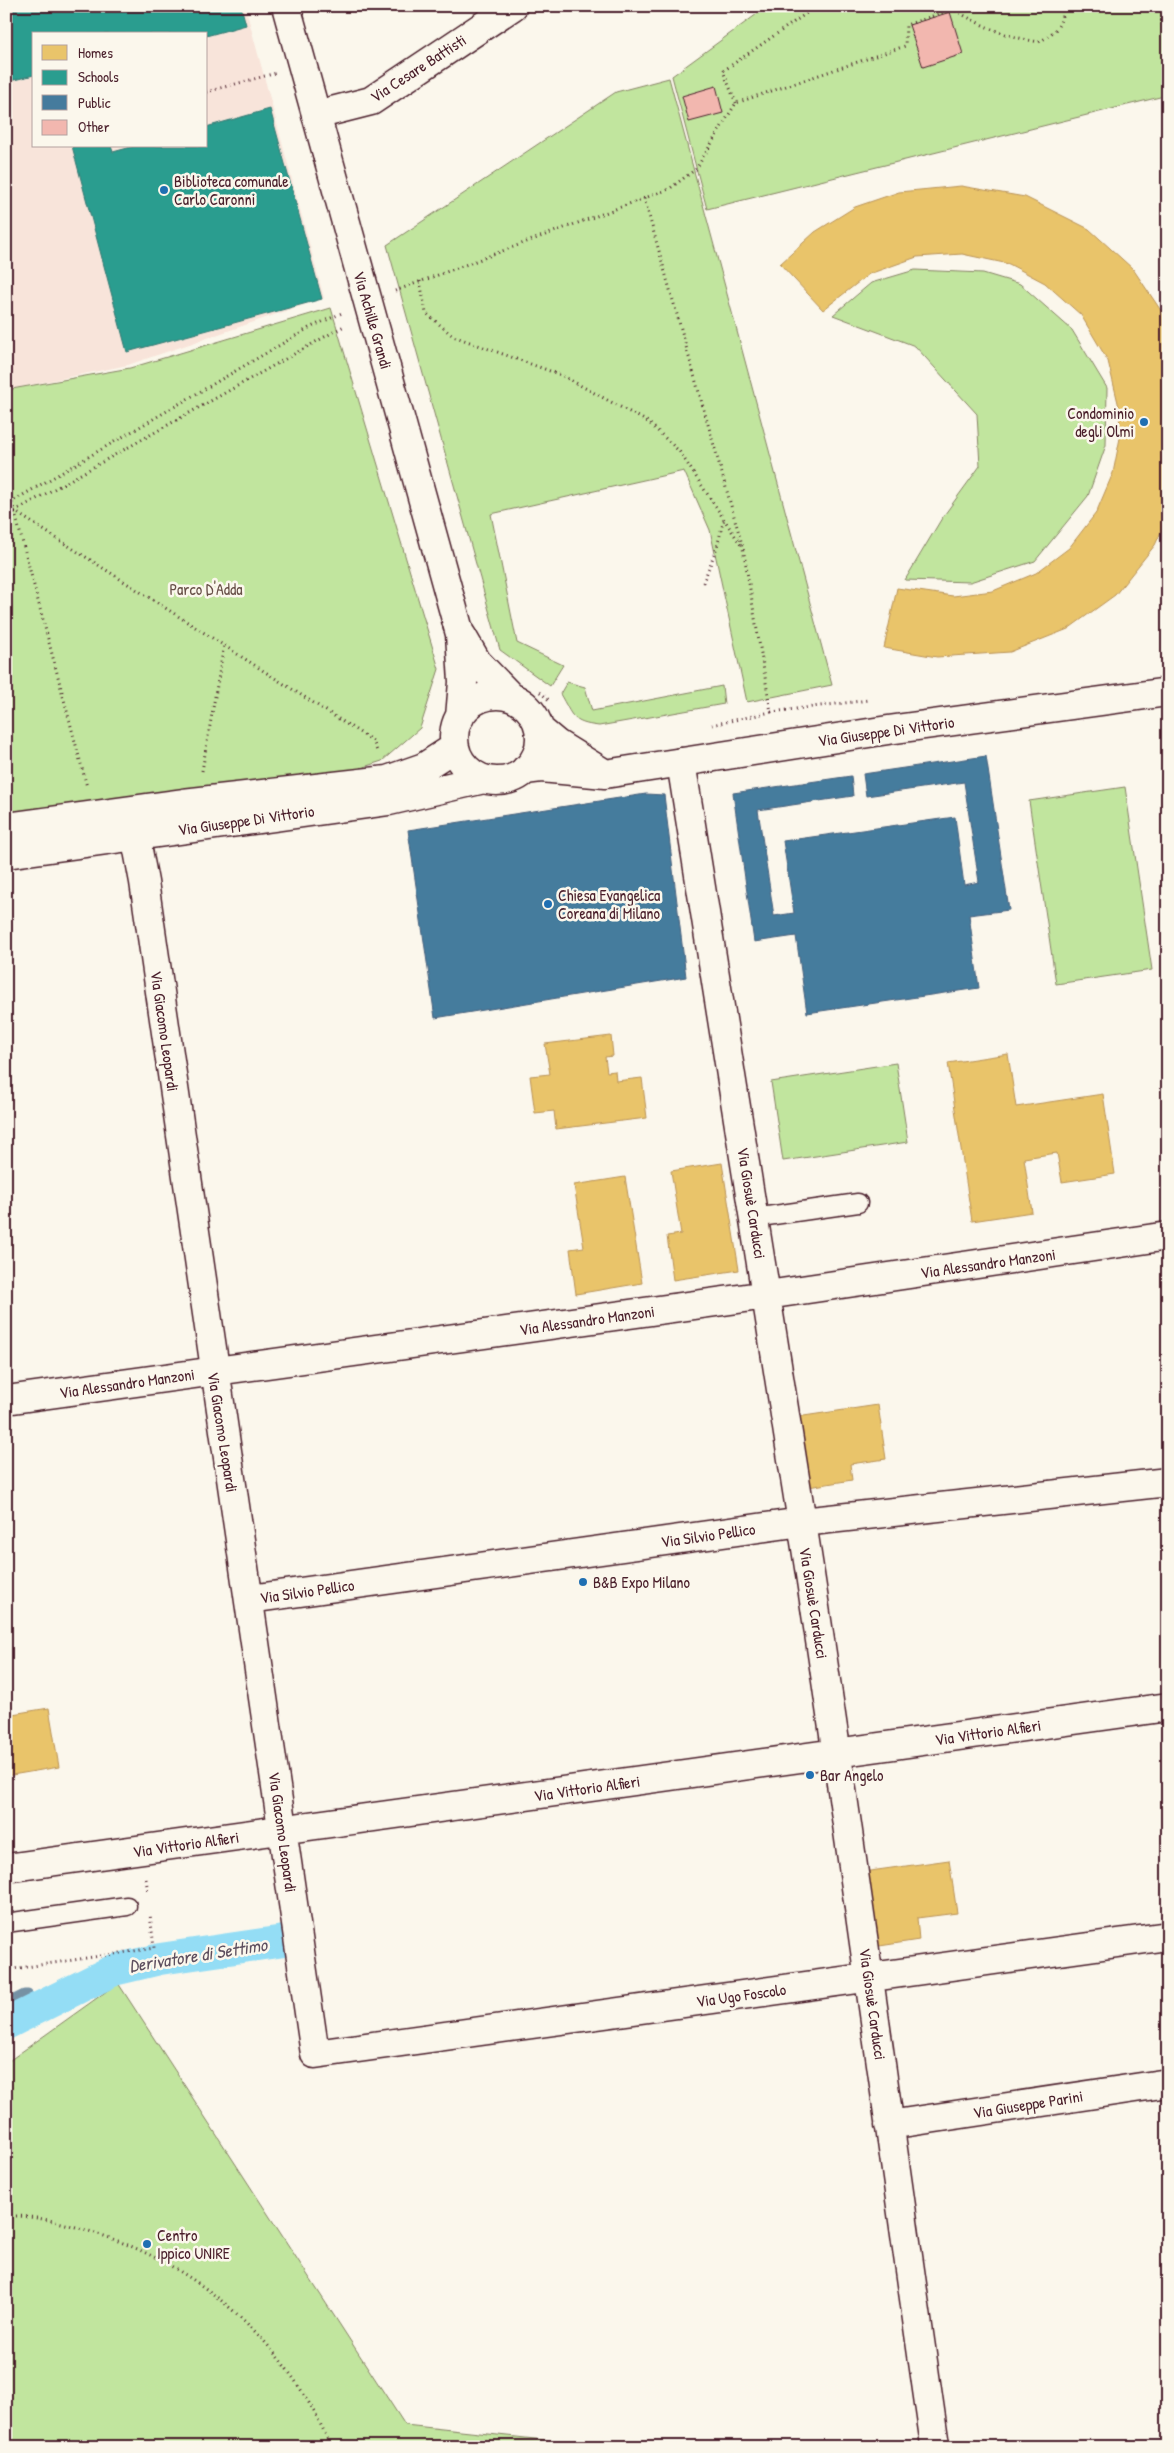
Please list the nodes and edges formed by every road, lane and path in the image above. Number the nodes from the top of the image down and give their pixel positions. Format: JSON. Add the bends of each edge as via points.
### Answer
{"nodes":[{"id":1,"x":286,"y":6,"type":"edge"},
{"id":2,"x":513,"y":6,"type":"edge"},
{"id":3,"x":818,"y":6,"type":"edge"},
{"id":4,"x":1062,"y":6,"type":"edge"},
{"id":5,"x":296,"y":42,"type":"junction"},
{"id":6,"x":208,"y":91,"type":"edge"},
{"id":7,"x":736,"y":103,"type":"junction"},
{"id":8,"x":316,"y":116,"type":"junction"},
{"id":9,"x":644,"y":198,"type":"junction"},
{"id":10,"x":420,"y":281,"type":"junction"},
{"id":11,"x":377,"y":302,"type":"junction"},
{"id":12,"x":6,"y":489,"type":"edge"},
{"id":13,"x":12,"y":502,"type":"junction"},
{"id":14,"x":6,"y":505,"type":"edge"},
{"id":15,"x":14,"y":511,"type":"junction"},
{"id":16,"x":6,"y":516,"type":"edge"},
{"id":17,"x":724,"y":519,"type":"junction"},
{"id":18,"x":743,"y":548,"type":"junction"},
{"id":19,"x":703,"y":583,"type":"dead end"},
{"id":20,"x":460,"y":634,"type":"junction"},
{"id":21,"x":224,"y":645,"type":"junction"},
{"id":22,"x":537,"y":690,"type":"dead end"},
{"id":23,"x":1168,"y":692,"type":"edge"},
{"id":24,"x":510,"y":697,"type":"junction"},
{"id":25,"x":552,"y":703,"type":"dead end"},
{"id":26,"x":460,"y":718,"type":"junction"},
{"id":27,"x":710,"y":725,"type":"dead end"},
{"id":28,"x":539,"y":729,"type":"junction"},
{"id":29,"x":455,"y":747,"type":"junction"},
{"id":30,"x":379,"y":754,"type":"dead end"},
{"id":31,"x":681,"y":762,"type":"junction"},
{"id":32,"x":525,"y":770,"type":"junction"},
{"id":33,"x":605,"y":774,"type":"junction"},
{"id":34,"x":484,"y":779,"type":"junction"},
{"id":35,"x":183,"y":803,"type":"junction"},
{"id":36,"x":92,"y":816,"type":"junction"},
{"id":37,"x":132,"y":823,"type":"junction"},
{"id":38,"x":6,"y":828,"type":"edge"},
{"id":39,"x":6,"y":854,"type":"edge"},
{"id":40,"x":858,"y":1203,"type":"dead end"},
{"id":41,"x":754,"y":1218,"type":"junction"},
{"id":42,"x":1168,"y":1236,"type":"edge"},
{"id":43,"x":767,"y":1295,"type":"junction"},
{"id":44,"x":213,"y":1370,"type":"junction"},
{"id":45,"x":6,"y":1400,"type":"edge"},
{"id":46,"x":1168,"y":1482,"type":"edge"},
{"id":47,"x":802,"y":1522,"type":"junction"},
{"id":48,"x":250,"y":1599,"type":"junction"},
{"id":49,"x":1168,"y":1707,"type":"edge"},
{"id":50,"x":836,"y":1753,"type":"junction"},
{"id":51,"x":283,"y":1831,"type":"junction"},
{"id":52,"x":6,"y":1868,"type":"edge"},
{"id":53,"x":146,"y":1872,"type":"dead end"},
{"id":54,"x":149,"y":1900,"type":"dead end"},
{"id":55,"x":126,"y":1906,"type":"dead end"},
{"id":56,"x":150,"y":1910,"type":"dead end"},
{"id":57,"x":6,"y":1923,"type":"edge"},
{"id":58,"x":1168,"y":1936,"type":"edge"},
{"id":59,"x":6,"y":1970,"type":"edge"},
{"id":60,"x":870,"y":1977,"type":"junction"},
{"id":61,"x":315,"y":2054,"type":"joint"},
{"id":62,"x":1168,"y":2083,"type":"edge"},
{"id":63,"x":889,"y":2125,"type":"junction"},
{"id":64,"x":6,"y":2216,"type":"edge"},
{"id":65,"x":935,"y":2445,"type":"dead end"},
{"id":66,"x":331,"y":2447,"type":"edge"}],
"edges":[{"from":1,"to":5,"type":"street","name":"Via Achille Grandi"},
{"from":2,"to":8,"type":"street","name":"Via Cesare Battisti","via":[[371,101]]},
{"from":3,"to":7,"type":"path","via":[[723,71]]},
{"from":4,"to":7,"type":"path","via":[[1063,18],[1054,32],[1039,42],[986,29],[953,9],[906,25],[905,46]]},
{"from":5,"to":6,"type":"path","via":[[279,48],[285,71]]},
{"from":5,"to":8,"type":"street","name":"Via Achille Grandi"},
{"from":7,"to":9,"type":"path","via":[[696,169],[669,189]]},
{"from":8,"to":11,"type":"street","name":"Via Achille Grandi"},
{"from":9,"to":10,"type":"path"},
{"from":9,"to":18,"type":"path"},
{"from":10,"to":11,"type":"path"},
{"from":10,"to":17,"type":"path","via":[[426,313],[453,336],[561,376],[648,422],[679,451]]},
{"from":11,"to":13,"type":"path","via":[[309,328]]},
{"from":11,"to":15,"type":"path","via":[[322,337]]},
{"from":11,"to":20,"type":"street","name":"Via Achille Grandi"},
{"from":12,"to":13,"type":"path"},
{"from":13,"to":14,"type":"path"},
{"from":13,"to":15,"type":"path"},
{"from":15,"to":16,"type":"path"},
{"from":15,"to":21,"type":"path"},
{"from":15,"to":36,"type":"path"},
{"from":17,"to":18,"type":"path"},
{"from":17,"to":19,"type":"path"},
{"from":18,"to":27,"type":"path","via":[[771,712]]},
{"from":20,"to":24,"type":"street","name":"Via Achille Grandi","via":[[477,662]]},
{"from":20,"to":26,"type":"street","name":"Via Achille Grandi","via":[[463,682]]},
{"from":21,"to":30,"type":"path","via":[[373,741]]},
{"from":21,"to":35,"type":"path","via":[[200,784]]},
{"from":22,"to":25,"type":"path"},
{"from":23,"to":31,"type":"street","name":"Via Giuseppe Di Vittorio"},
{"from":24,"to":26,"type":"street","via":[[482,698],[468,706]]},
{"from":24,"to":28,"type":"street","via":[[524,704]]},
{"from":26,"to":29,"type":"street","via":[[455,732]]},
{"from":28,"to":32,"type":"street","via":[[540,744],[535,759]]},
{"from":28,"to":33,"type":"street"},
{"from":29,"to":34,"type":"street","via":[[470,772]]},
{"from":29,"to":35,"type":"street","name":"Via Giuseppe Di Vittorio","via":[[424,767],[387,780]]},
{"from":31,"to":33,"type":"street","name":"Via Giuseppe Di Vittorio"},
{"from":31,"to":41,"type":"street","name":"Via Giosuè Carducci"},
{"from":32,"to":33,"type":"street","name":"Via Giuseppe Di Vittorio","via":[[541,768]]},
{"from":32,"to":34,"type":"street","via":[[513,778]]},
{"from":34,"to":37,"type":"street","name":"Via Giuseppe Di Vittorio","via":[[389,801]]},
{"from":35,"to":37,"type":"street","name":"Via Giuseppe Di Vittorio"},
{"from":36,"to":37,"type":"street","name":"Via Giuseppe Di Vittorio"},
{"from":36,"to":38,"type":"street","name":"Via Giuseppe Di Vittorio"},
{"from":37,"to":39,"type":"street","name":"Via Giuseppe Di Vittorio"},
{"from":37,"to":44,"type":"street","name":"Via Giacomo Leopardi","via":[[144,882]]},
{"from":40,"to":41,"type":"lane"},
{"from":41,"to":43,"type":"street","name":"Via Giosuè Carducci"},
{"from":42,"to":43,"type":"street","name":"Via Alessandro Manzoni"},
{"from":43,"to":44,"type":"street","name":"Via Alessandro Manzoni"},
{"from":43,"to":47,"type":"street","name":"Via Giosuè Carducci"},
{"from":44,"to":45,"type":"street","name":"Via Alessandro Manzoni"},
{"from":44,"to":48,"type":"street","name":"Via Giacomo Leopardi"},
{"from":46,"to":47,"type":"street","name":"Via Silvio Pellico"},
{"from":47,"to":48,"type":"street","name":"Via Silvio Pellico"},
{"from":47,"to":50,"type":"street","name":"Via Giosuè Carducci"},
{"from":48,"to":51,"type":"street","name":"Via Giacomo Leopardi"},
{"from":49,"to":50,"type":"street","name":"Via Vittorio Alfieri"},
{"from":50,"to":51,"type":"street","name":"Via Vittorio Alfieri"},
{"from":50,"to":60,"type":"street","name":"Via Giosuè Carducci"},
{"from":51,"to":52,"type":"street","name":"Via Vittorio Alfieri"},
{"from":51,"to":61,"type":"street","name":"Via Giacomo Leopardi"},
{"from":53,"to":54,"type":"path"},
{"from":55,"to":57,"type":"lane"},
{"from":56,"to":59,"type":"path","via":[[154,1948]]},
{"from":58,"to":60,"type":"street","name":"Via Ugo Foscolo"},
{"from":60,"to":61,"type":"street","name":"Via Ugo Foscolo"},
{"from":60,"to":63,"type":"street","name":"Via Giosuè Carducci"},
{"from":62,"to":63,"type":"street","name":"Via Giuseppe Parini"},
{"from":63,"to":65,"type":"street","name":"Via Giosuè Carducci"},
{"from":64,"to":66,"type":"path","via":[[70,2224],[126,2242],[186,2274],[227,2303],[269,2344],[304,2392]]}]}
